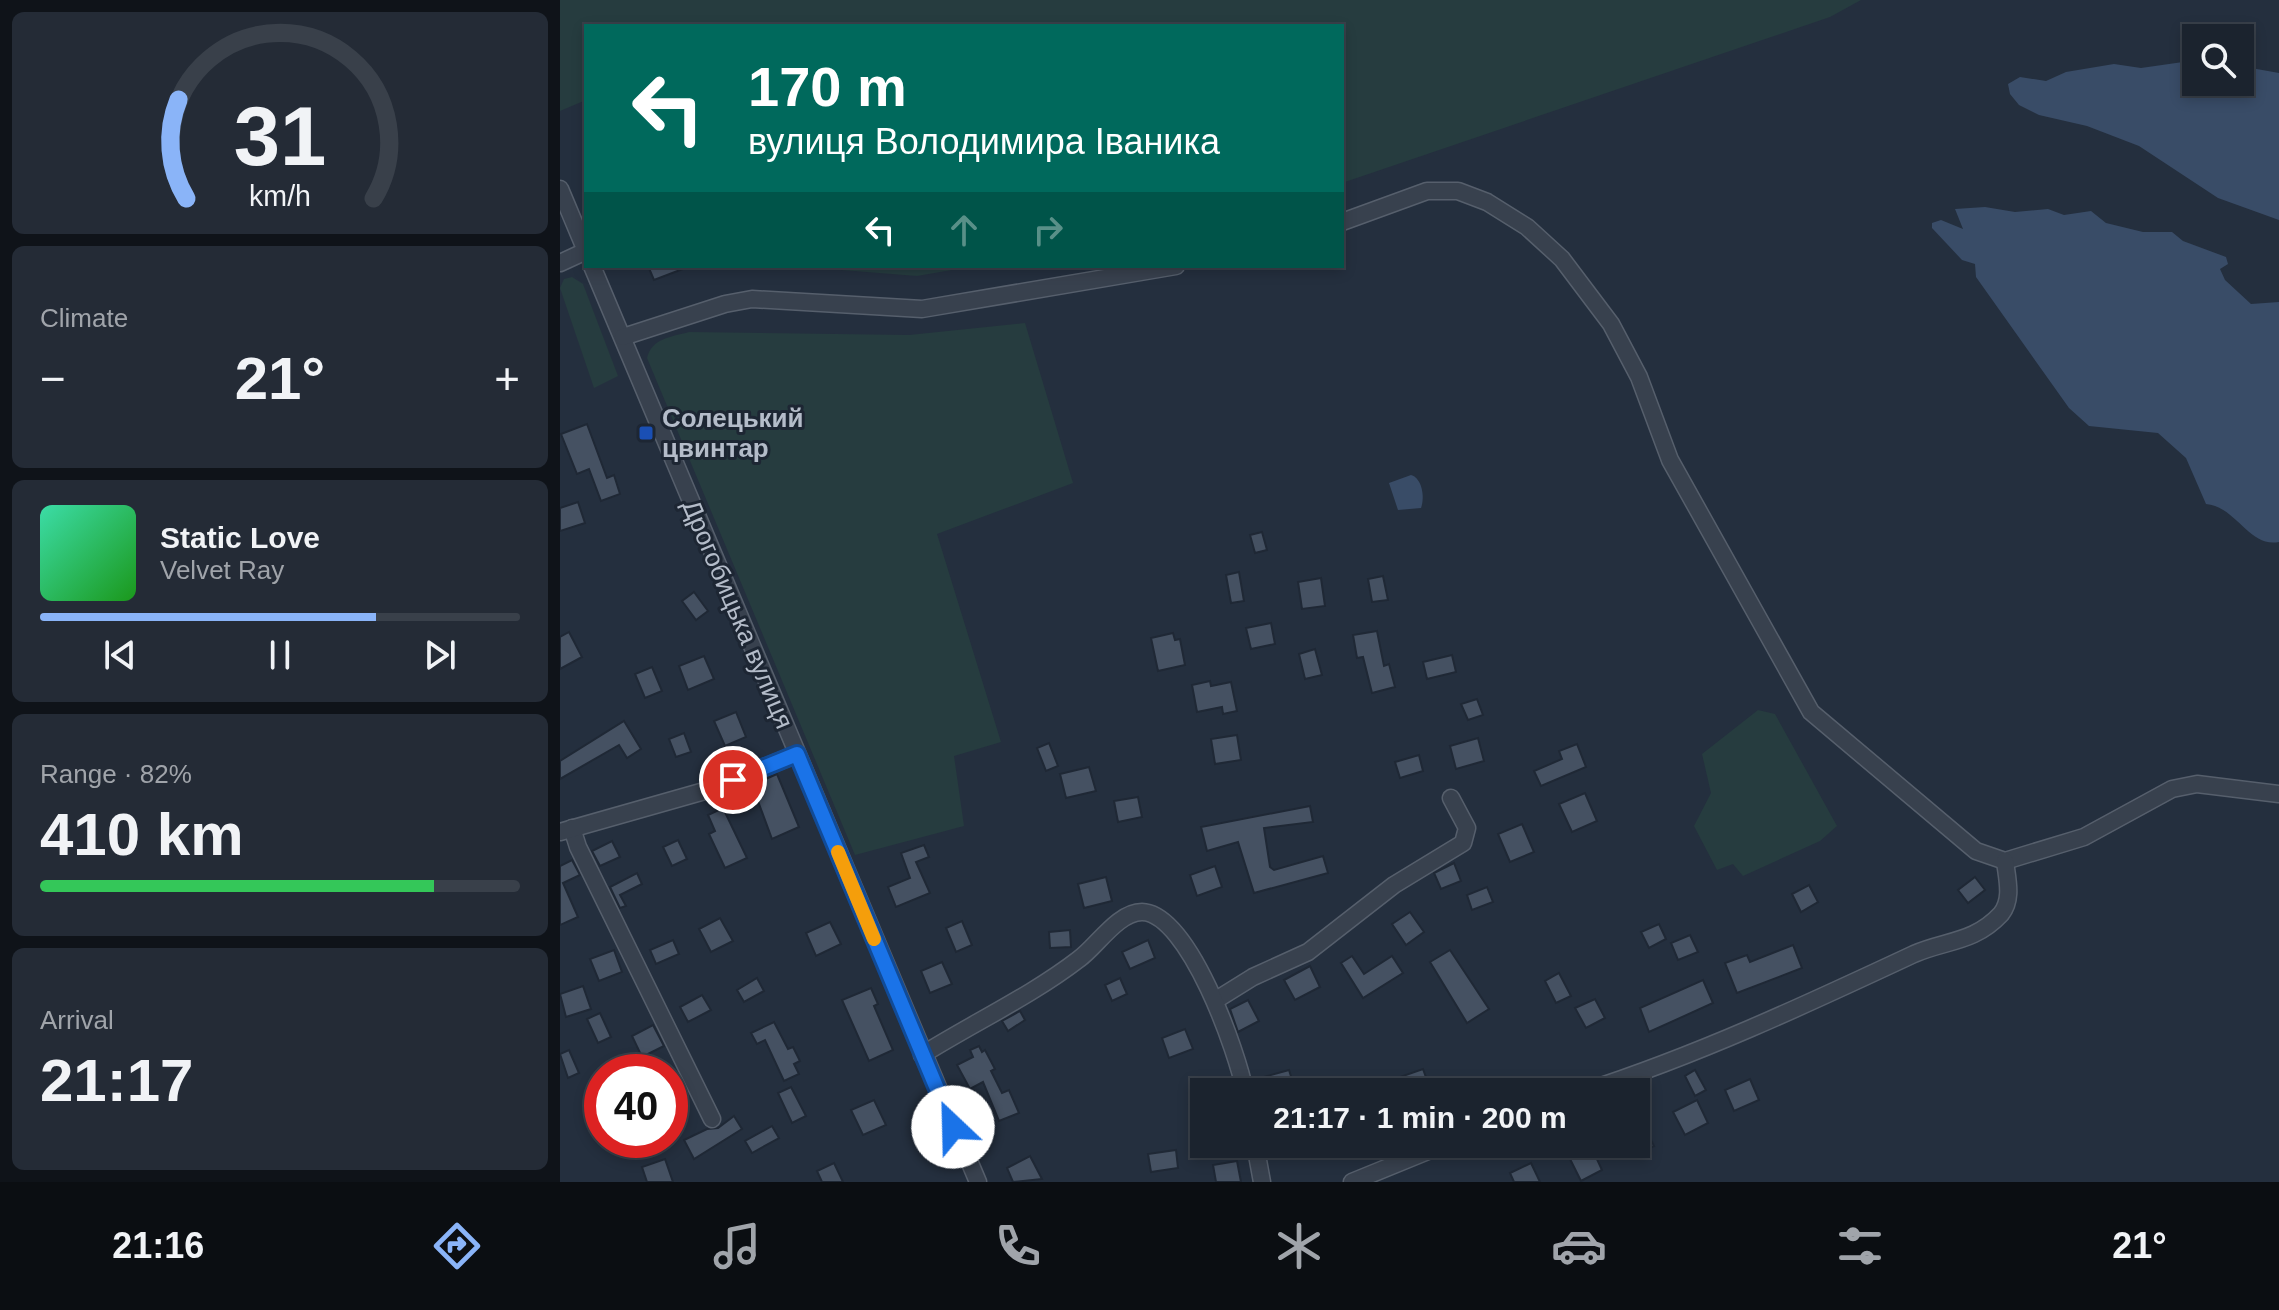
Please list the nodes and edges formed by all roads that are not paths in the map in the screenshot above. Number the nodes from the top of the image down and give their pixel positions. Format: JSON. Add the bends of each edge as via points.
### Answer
{"nodes":[{"id":1,"x":560,"y":189,"type":"edge"},
{"id":2,"x":1344,"y":221,"type":"edge"},
{"id":3,"x":584,"y":246,"type":"edge"},
{"id":4,"x":584,"y":252,"type":"edge"},
{"id":5,"x":560,"y":263,"type":"edge"},
{"id":6,"x":593,"y":268,"type":"edge"},
{"id":7,"x":1164,"y":268,"type":"edge"},
{"id":8,"x":623,"y":337,"type":"junction"},
{"id":9,"x":797,"y":754,"type":"junction"},
{"id":10,"x":2279,"y":794,"type":"edge"},
{"id":11,"x":1451,"y":798,"type":"dead end"},
{"id":12,"x":566,"y":830,"type":"edge"},
{"id":13,"x":2005,"y":861,"type":"junction"},
{"id":14,"x":1216,"y":1000,"type":"junction"},
{"id":15,"x":922,"y":1055,"type":"junction"},
{"id":16,"x":1242,"y":1078,"type":"edge"},
{"id":17,"x":1621,"y":1078,"type":"edge"},
{"id":18,"x":712,"y":1119,"type":"dead end"},
{"id":19,"x":1258,"y":1158,"type":"edge"},
{"id":20,"x":1411,"y":1158,"type":"edge"},
{"id":21,"x":978,"y":1182,"type":"edge"},
{"id":22,"x":1262,"y":1182,"type":"edge"},
{"id":23,"x":1352,"y":1182,"type":"edge"}],
"edges":[{"from":1,"to":3,"type":"street"},
{"from":2,"to":13,"type":"street","via":[[1427,191],[1458,191],[1527,227],[1562,259],[1618,337],[1670,460],[1811,712],[1976,851]]},
{"from":4,"to":5,"type":"street"},
{"from":6,"to":8,"type":"street","name":"Дрогобицька вулиця"},
{"from":7,"to":8,"type":"street","via":[[922,309],[752,299]]},
{"from":8,"to":9,"type":"street","name":"Дрогобицька вулиця"},
{"from":9,"to":12,"type":"street","via":[[708,790]]},
{"from":9,"to":15,"type":"street","name":"Дрогобицька вулиця"},
{"from":10,"to":13,"type":"street","via":[[2197,784],[2172,789],[2084,837]]},
{"from":11,"to":14,"type":"street","via":[[1467,828],[1463,843],[1394,885],[1308,952]]},
{"from":12,"to":18,"type":"street"},
{"from":13,"to":17,"type":"street","via":[[2009,899],[2001,913],[1960,942],[1919,952],[1777,1020]]},
{"from":14,"to":15,"type":"street","via":[[1165,924],[1140,912],[1127,916],[1079,959]]},
{"from":14,"to":16,"type":"street"},
{"from":15,"to":21,"type":"street","name":"Дрогобицька вулиця"},
{"from":19,"to":22,"type":"street"},
{"from":20,"to":23,"type":"street"}]}
